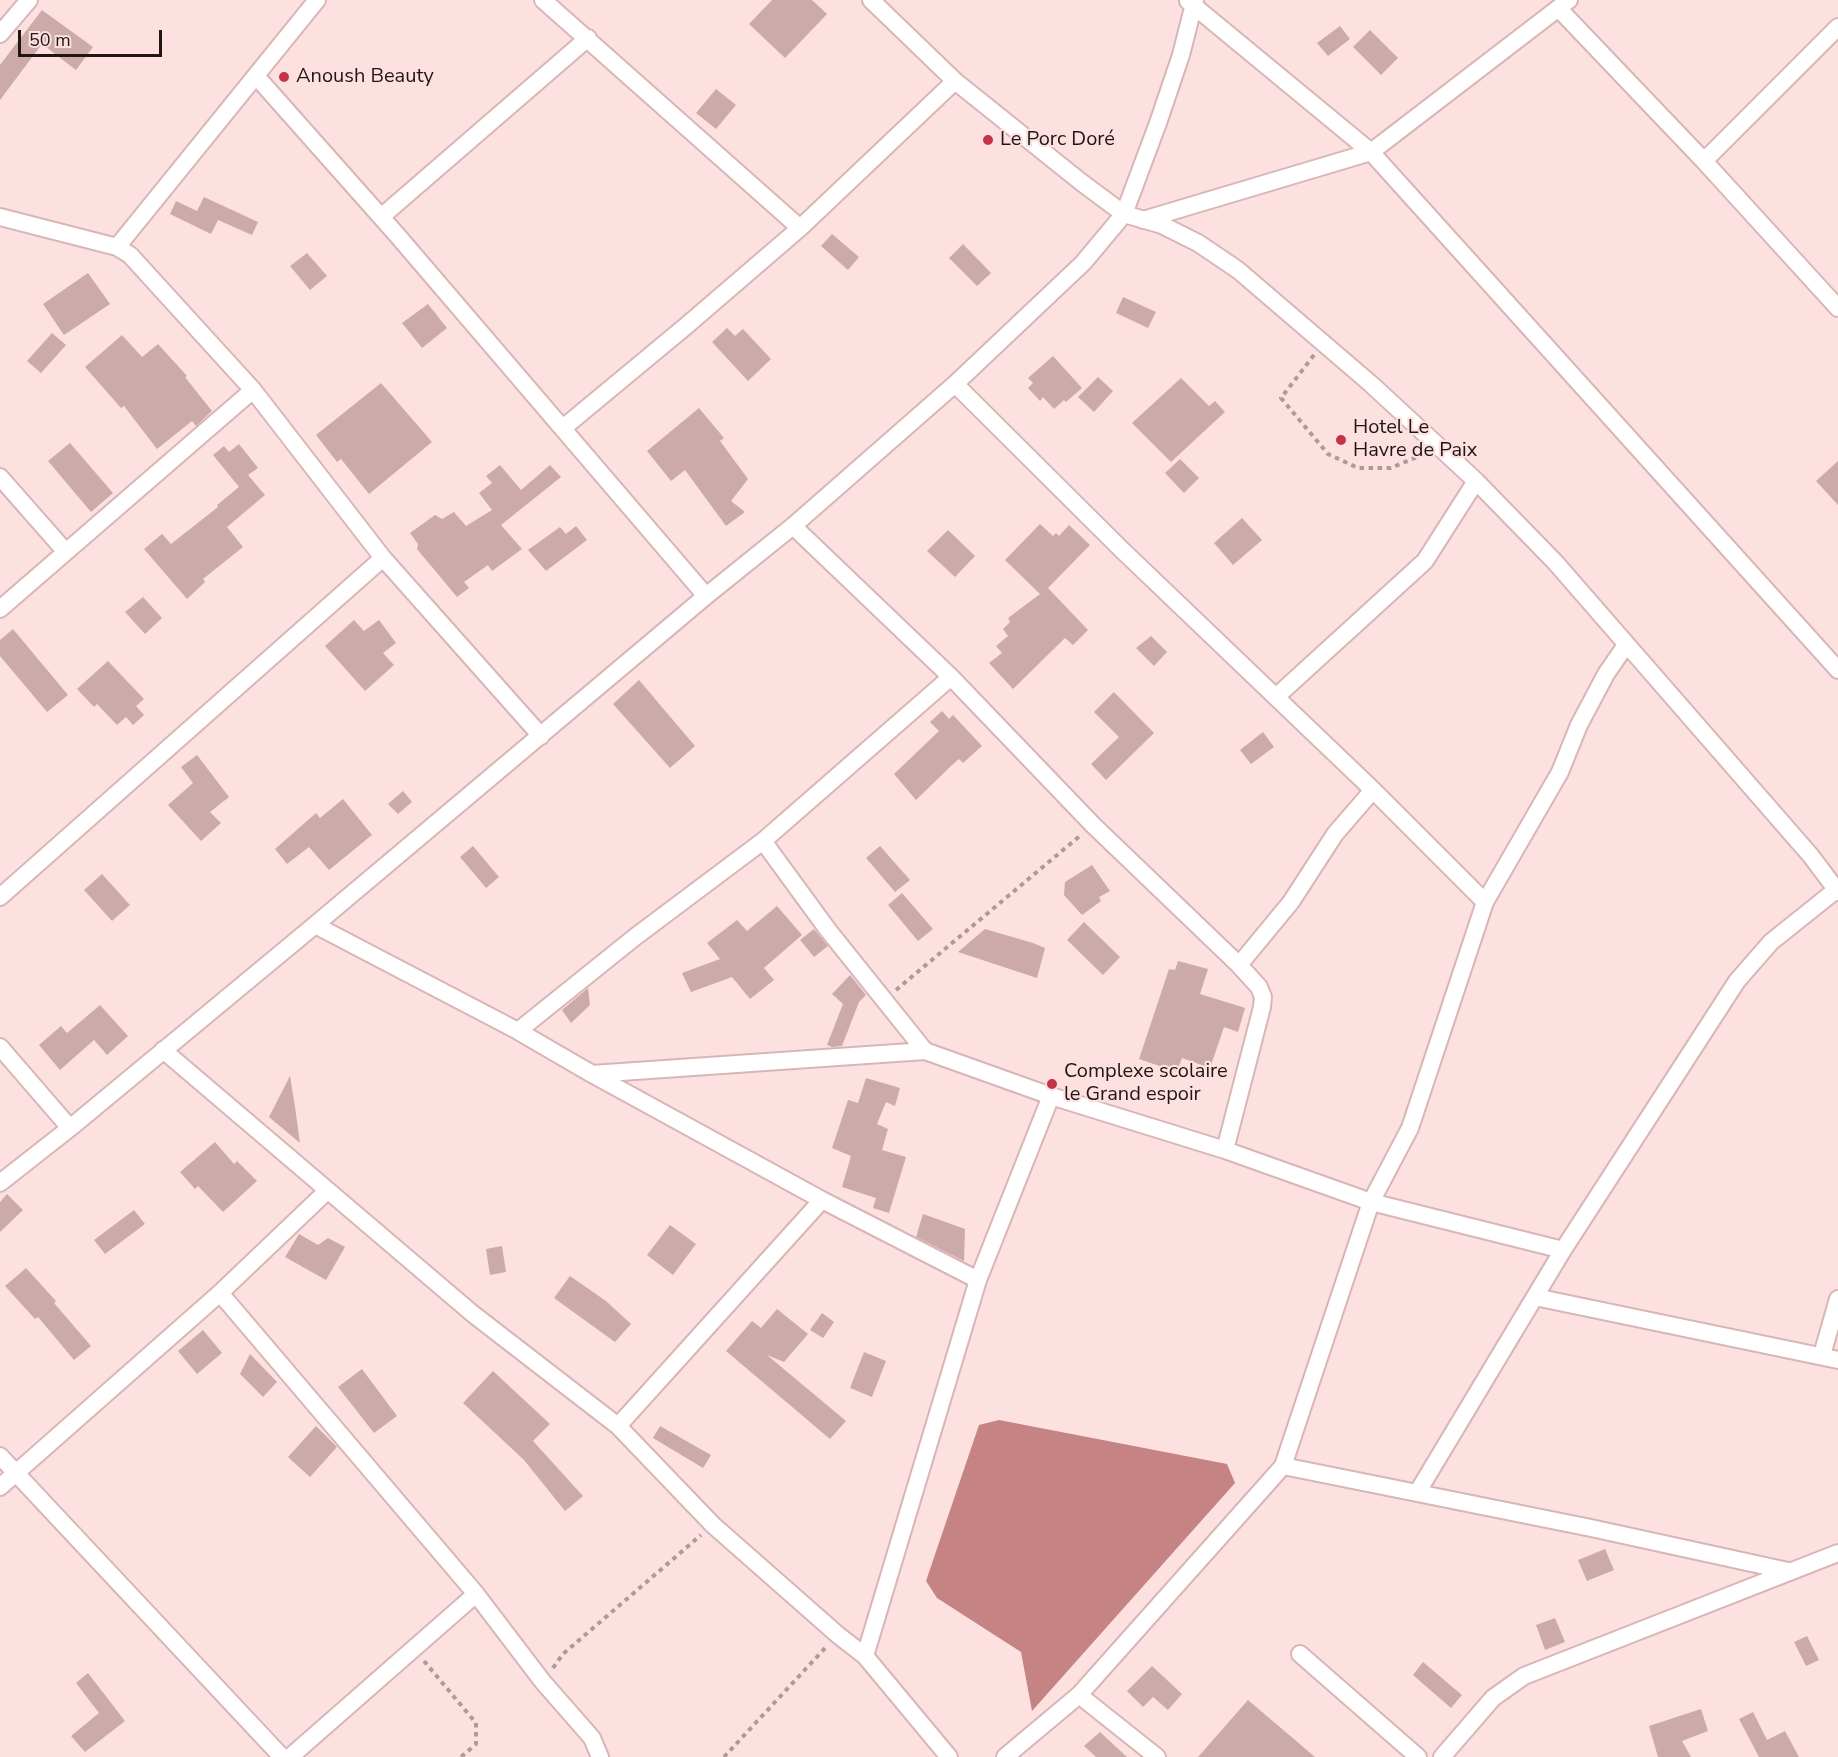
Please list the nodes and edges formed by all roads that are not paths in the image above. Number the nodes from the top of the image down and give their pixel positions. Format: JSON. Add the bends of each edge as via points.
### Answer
{"nodes":[{"id":1,"x":29,"y":0,"type":"edge"},
{"id":2,"x":316,"y":0,"type":"edge"},
{"id":3,"x":543,"y":0,"type":"edge"},
{"id":4,"x":871,"y":0,"type":"edge"},
{"id":5,"x":1192,"y":2,"type":"edge"},
{"id":6,"x":1564,"y":5,"type":"edge"},
{"id":7,"x":1838,"y":27,"type":"edge"},
{"id":8,"x":0,"y":34,"type":"edge"},
{"id":9,"x":588,"y":38,"type":"junction"},
{"id":10,"x":256,"y":76,"type":"junction"},
{"id":11,"x":955,"y":81,"type":"junction"},
{"id":12,"x":1371,"y":152,"type":"junction"},
{"id":13,"x":1704,"y":160,"type":"junction"},
{"id":14,"x":1124,"y":214,"type":"junction"},
{"id":15,"x":0,"y":217,"type":"edge"},
{"id":16,"x":381,"y":217,"type":"junction"},
{"id":17,"x":1143,"y":220,"type":"junction"},
{"id":18,"x":800,"y":228,"type":"junction"},
{"id":19,"x":117,"y":247,"type":"junction"},
{"id":20,"x":1838,"y":308,"type":"edge"},
{"id":21,"x":955,"y":384,"type":"junction"},
{"id":22,"x":253,"y":390,"type":"junction"},
{"id":23,"x":563,"y":428,"type":"junction"},
{"id":24,"x":0,"y":477,"type":"edge"},
{"id":25,"x":1476,"y":481,"type":"junction"},
{"id":26,"x":793,"y":526,"type":"junction"},
{"id":27,"x":65,"y":551,"type":"junction"},
{"id":28,"x":383,"y":558,"type":"junction"},
{"id":29,"x":706,"y":596,"type":"junction"},
{"id":30,"x":0,"y":609,"type":"edge"},
{"id":31,"x":1626,"y":645,"type":"junction"},
{"id":32,"x":1835,"y":660,"type":"edge"},
{"id":33,"x":951,"y":677,"type":"junction"},
{"id":34,"x":1277,"y":696,"type":"junction"},
{"id":35,"x":541,"y":736,"type":"junction"},
{"id":36,"x":1373,"y":790,"type":"junction"},
{"id":37,"x":763,"y":841,"type":"junction"},
{"id":38,"x":1837,"y":891,"type":"edge"},
{"id":39,"x":0,"y":897,"type":"edge"},
{"id":40,"x":1485,"y":902,"type":"junction"},
{"id":41,"x":315,"y":925,"type":"junction"},
{"id":42,"x":1239,"y":965,"type":"junction"},
{"id":43,"x":518,"y":1031,"type":"junction"},
{"id":44,"x":0,"y":1047,"type":"edge"},
{"id":45,"x":163,"y":1050,"type":"junction"},
{"id":46,"x":925,"y":1051,"type":"junction"},
{"id":47,"x":592,"y":1074,"type":"junction"},
{"id":48,"x":1051,"y":1096,"type":"junction"},
{"id":49,"x":69,"y":1128,"type":"junction"},
{"id":50,"x":1225,"y":1150,"type":"junction"},
{"id":51,"x":0,"y":1183,"type":"edge"},
{"id":52,"x":327,"y":1191,"type":"junction"},
{"id":53,"x":822,"y":1200,"type":"junction"},
{"id":54,"x":1371,"y":1202,"type":"junction"},
{"id":55,"x":1563,"y":1250,"type":"junction"},
{"id":56,"x":978,"y":1280,"type":"junction"},
{"id":57,"x":220,"y":1293,"type":"junction"},
{"id":58,"x":1535,"y":1297,"type":"junction"},
{"id":59,"x":1838,"y":1299,"type":"edge"},
{"id":60,"x":1830,"y":1358,"type":"edge"},
{"id":61,"x":618,"y":1426,"type":"junction"},
{"id":62,"x":0,"y":1456,"type":"edge"},
{"id":63,"x":1283,"y":1467,"type":"junction"},
{"id":64,"x":15,"y":1472,"type":"junction"},
{"id":65,"x":0,"y":1487,"type":"edge"},
{"id":66,"x":1417,"y":1493,"type":"junction"},
{"id":67,"x":1838,"y":1553,"type":"edge"},
{"id":68,"x":1788,"y":1571,"type":"junction"},
{"id":69,"x":476,"y":1594,"type":"junction"},
{"id":70,"x":1300,"y":1654,"type":"dead end"},
{"id":71,"x":864,"y":1656,"type":"junction"},
{"id":72,"x":1079,"y":1695,"type":"junction"},
{"id":73,"x":282,"y":1757,"type":"edge"},
{"id":74,"x":290,"y":1757,"type":"edge"},
{"id":75,"x":600,"y":1757,"type":"edge"},
{"id":76,"x":949,"y":1757,"type":"edge"},
{"id":77,"x":1005,"y":1757,"type":"edge"},
{"id":78,"x":1157,"y":1757,"type":"edge"},
{"id":79,"x":1418,"y":1757,"type":"edge"},
{"id":80,"x":1442,"y":1757,"type":"edge"}],
"edges":[{"from":1,"to":8,"type":"street"},
{"from":2,"to":10,"type":"street"},
{"from":3,"to":9,"type":"street"},
{"from":4,"to":11,"type":"street"},
{"from":5,"to":12,"type":"street"},
{"from":5,"to":14,"type":"street","via":[[1158,123]]},
{"from":6,"to":12,"type":"street"},
{"from":6,"to":13,"type":"street"},
{"from":7,"to":13,"type":"street"},
{"from":9,"to":16,"type":"street"},
{"from":9,"to":18,"type":"street"},
{"from":10,"to":16,"type":"street"},
{"from":10,"to":19,"type":"street"},
{"from":11,"to":14,"type":"street"},
{"from":11,"to":18,"type":"street"},
{"from":12,"to":17,"type":"street"},
{"from":12,"to":32,"type":"street"},
{"from":13,"to":20,"type":"street"},
{"from":14,"to":17,"type":"street"},
{"from":14,"to":21,"type":"street","via":[[1083,263]]},
{"from":15,"to":19,"type":"street"},
{"from":16,"to":23,"type":"street"},
{"from":17,"to":25,"type":"street","via":[[1198,243],[1238,270]]},
{"from":18,"to":23,"type":"street"},
{"from":19,"to":22,"type":"street","via":[[130,255]]},
{"from":21,"to":26,"type":"street"},
{"from":21,"to":34,"type":"street"},
{"from":22,"to":27,"type":"street"},
{"from":22,"to":28,"type":"street"},
{"from":23,"to":29,"type":"street"},
{"from":24,"to":27,"type":"street"},
{"from":25,"to":31,"type":"street","via":[[1555,562]]},
{"from":25,"to":34,"type":"street","via":[[1425,561]]},
{"from":26,"to":29,"type":"street"},
{"from":26,"to":33,"type":"street"},
{"from":27,"to":30,"type":"street"},
{"from":28,"to":35,"type":"street"},
{"from":28,"to":39,"type":"street"},
{"from":29,"to":35,"type":"street"},
{"from":31,"to":38,"type":"street","via":[[1811,856]]},
{"from":31,"to":40,"type":"street","via":[[1606,674],[1560,772]]},
{"from":33,"to":37,"type":"street"},
{"from":33,"to":42,"type":"street","via":[[1093,825]]},
{"from":34,"to":36,"type":"street"},
{"from":35,"to":41,"type":"street"},
{"from":36,"to":40,"type":"street"},
{"from":36,"to":42,"type":"street","via":[[1335,834],[1291,902]]},
{"from":37,"to":43,"type":"street"},
{"from":37,"to":46,"type":"street"},
{"from":38,"to":55,"type":"street","via":[[1772,942],[1737,981]]},
{"from":40,"to":54,"type":"street","via":[[1410,1128]]},
{"from":41,"to":43,"type":"street"},
{"from":41,"to":45,"type":"street"},
{"from":42,"to":50,"type":"street","via":[[1263,997]]},
{"from":43,"to":47,"type":"street"},
{"from":44,"to":49,"type":"street"},
{"from":45,"to":49,"type":"street"},
{"from":45,"to":52,"type":"street"},
{"from":46,"to":47,"type":"street"},
{"from":46,"to":48,"type":"street"},
{"from":47,"to":53,"type":"street"},
{"from":48,"to":50,"type":"street"},
{"from":48,"to":56,"type":"street"},
{"from":49,"to":51,"type":"street"},
{"from":50,"to":54,"type":"street"},
{"from":52,"to":57,"type":"street"},
{"from":52,"to":61,"type":"street","via":[[473,1314]]},
{"from":53,"to":56,"type":"street"},
{"from":53,"to":61,"type":"street"},
{"from":54,"to":55,"type":"street"},
{"from":54,"to":63,"type":"street"},
{"from":55,"to":58,"type":"street"},
{"from":56,"to":71,"type":"street"},
{"from":57,"to":64,"type":"street"},
{"from":57,"to":69,"type":"street"},
{"from":58,"to":60,"type":"street"},
{"from":58,"to":66,"type":"street"},
{"from":59,"to":60,"type":"street"},
{"from":61,"to":71,"type":"street","via":[[713,1525]]},
{"from":62,"to":64,"type":"street"},
{"from":63,"to":66,"type":"street"},
{"from":63,"to":72,"type":"street"},
{"from":64,"to":65,"type":"street"},
{"from":64,"to":73,"type":"street"},
{"from":66,"to":68,"type":"street"},
{"from":67,"to":68,"type":"street"},
{"from":68,"to":80,"type":"street","via":[[1524,1676],[1493,1698]]},
{"from":69,"to":74,"type":"street"},
{"from":69,"to":75,"type":"street","via":[[543,1682],[592,1738]]},
{"from":70,"to":79,"type":"street"},
{"from":71,"to":76,"type":"street"},
{"from":72,"to":77,"type":"street"},
{"from":72,"to":78,"type":"street"}]}
